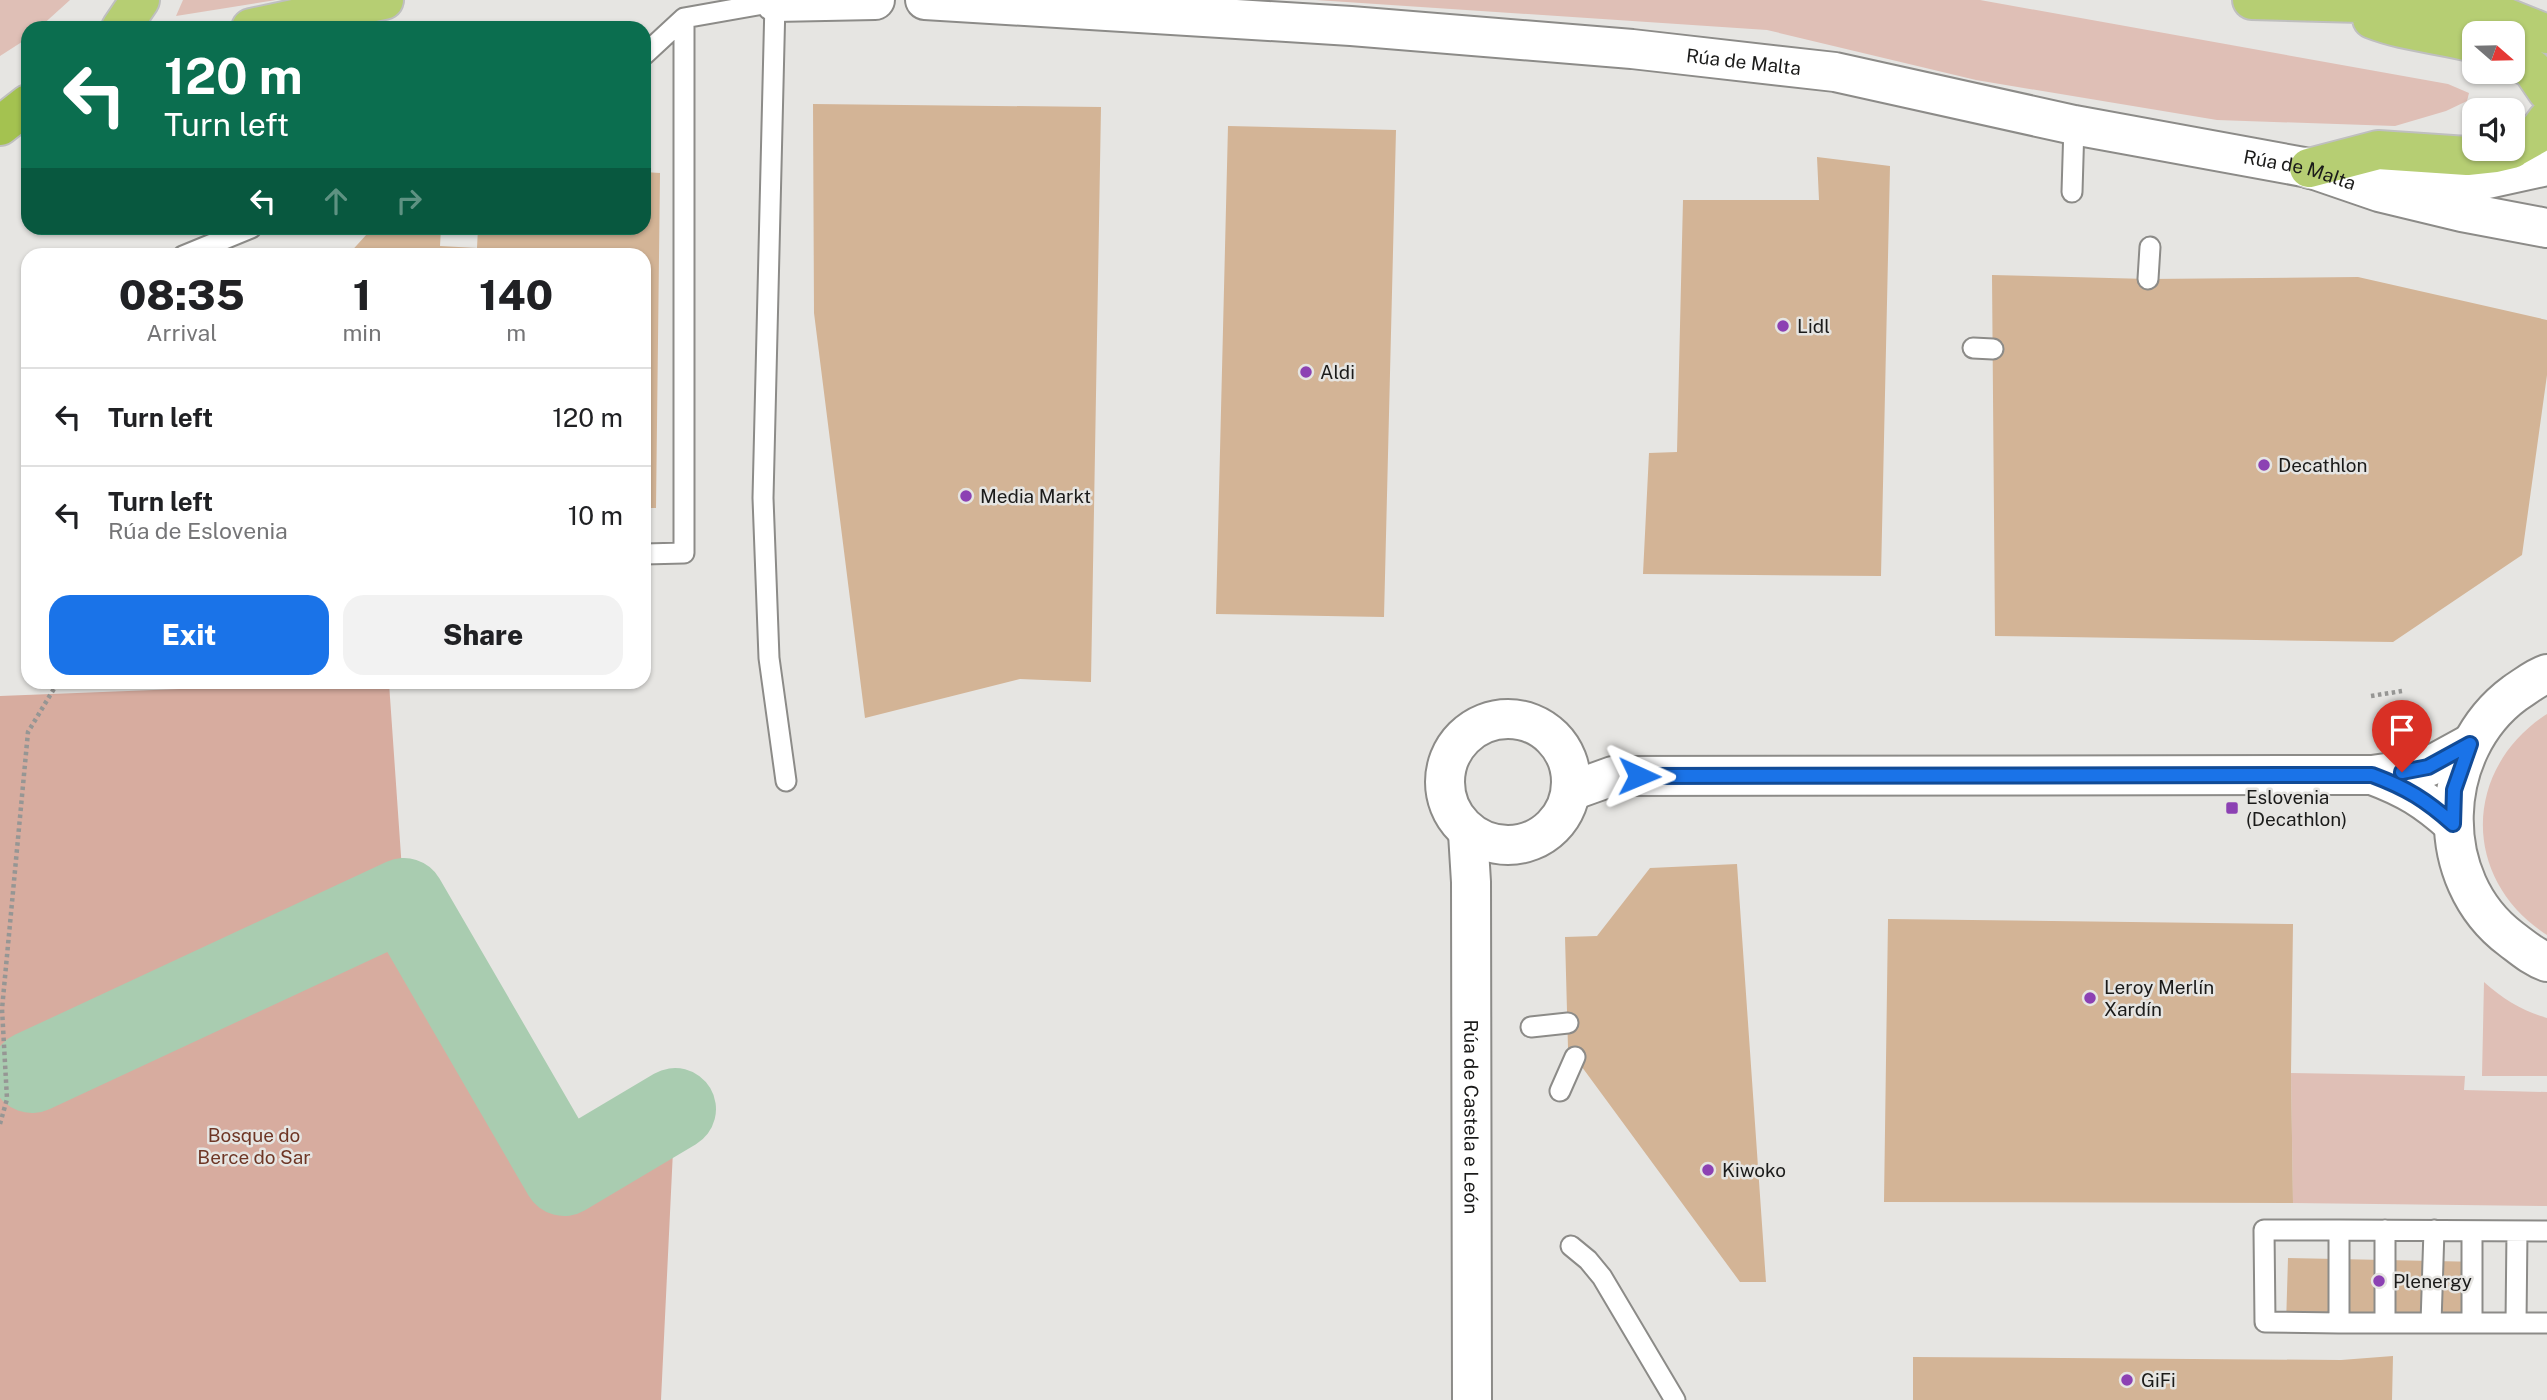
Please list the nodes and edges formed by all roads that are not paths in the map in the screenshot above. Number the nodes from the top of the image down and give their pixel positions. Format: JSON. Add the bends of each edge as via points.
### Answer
{"nodes":[{"id":1,"x":140,"y":0,"type":"edge"},
{"id":2,"x":384,"y":0,"type":"edge"},
{"id":3,"x":875,"y":0,"type":"edge"},
{"id":4,"x":925,"y":0,"type":"edge"},
{"id":5,"x":2252,"y":0,"type":"edge"},
{"id":6,"x":775,"y":2,"type":"junction"},
{"id":7,"x":2335,"y":3,"type":"junction"},
{"id":8,"x":684,"y":18,"type":"junction"},
{"id":9,"x":126,"y":21,"type":"edge"},
{"id":10,"x":284,"y":21,"type":"edge"},
{"id":11,"x":2547,"y":34,"type":"edge"},
{"id":12,"x":2462,"y":40,"type":"edge"},
{"id":13,"x":651,"y":49,"type":"edge"},
{"id":14,"x":2525,"y":65,"type":"edge"},
{"id":15,"x":2547,"y":90,"type":"edge"},
{"id":16,"x":21,"y":106,"type":"edge"},
{"id":17,"x":21,"y":110,"type":"edge"},
{"id":18,"x":0,"y":113,"type":"edge"},
{"id":19,"x":2547,"y":120,"type":"edge"},
{"id":20,"x":2074,"y":125,"type":"junction"},
{"id":21,"x":0,"y":126,"type":"edge"},
{"id":22,"x":2525,"y":141,"type":"edge"},
{"id":23,"x":2462,"y":156,"type":"edge"},
{"id":24,"x":2547,"y":166,"type":"edge"},
{"id":25,"x":2309,"y":169,"type":"junction"},
{"id":26,"x":2072,"y":192,"type":"dead end"},
{"id":27,"x":2547,"y":228,"type":"edge"},
{"id":28,"x":234,"y":235,"type":"edge"},
{"id":29,"x":2150,"y":247,"type":"dead end"},
{"id":30,"x":202,"y":248,"type":"edge"},
{"id":31,"x":2148,"y":279,"type":"dead end"},
{"id":32,"x":1973,"y":348,"type":"dead end"},
{"id":33,"x":1993,"y":349,"type":"dead end"},
{"id":34,"x":651,"y":554,"type":"edge"},
{"id":35,"x":2547,"y":674,"type":"edge"},
{"id":36,"x":2470,"y":744,"type":"junction"},
{"id":37,"x":2372,"y":775,"type":"junction"},
{"id":38,"x":786,"y":781,"type":"dead end"},
{"id":39,"x":1571,"y":791,"type":"junction"},
{"id":40,"x":2453,"y":824,"type":"junction"},
{"id":41,"x":1468,"y":833,"type":"junction"},
{"id":42,"x":2547,"y":962,"type":"edge"},
{"id":43,"x":1568,"y":1023,"type":"dead end"},
{"id":44,"x":1531,"y":1027,"type":"dead end"},
{"id":45,"x":1575,"y":1057,"type":"dead end"},
{"id":46,"x":1560,"y":1091,"type":"dead end"},
{"id":47,"x":2339,"y":1230,"type":"junction"},
{"id":48,"x":2385,"y":1230,"type":"junction"},
{"id":49,"x":2434,"y":1230,"type":"junction"},
{"id":50,"x":2472,"y":1231,"type":"junction"},
{"id":51,"x":2517,"y":1231,"type":"junction"},
{"id":52,"x":2547,"y":1231,"type":"edge"},
{"id":53,"x":1571,"y":1246,"type":"dead end"},
{"id":54,"x":2339,"y":1323,"type":"junction"},
{"id":55,"x":2385,"y":1323,"type":"junction"},
{"id":56,"x":2431,"y":1323,"type":"junction"},
{"id":57,"x":2472,"y":1323,"type":"junction"},
{"id":58,"x":2516,"y":1323,"type":"junction"},
{"id":59,"x":2547,"y":1323,"type":"edge"},
{"id":60,"x":1472,"y":1400,"type":"edge"},
{"id":61,"x":1675,"y":1400,"type":"edge"}],
"edges":[{"from":1,"to":9,"type":"highway"},
{"from":2,"to":10,"type":"highway"},
{"from":3,"to":6,"type":"street"},
{"from":4,"to":20,"type":"street","name":"Rúa de Malta","via":[[1351,26],[1632,49],[1835,72]]},
{"from":5,"to":7,"type":"highway"},
{"from":6,"to":8,"type":"lane"},
{"from":6,"to":38,"type":"lane","via":[[763,498],[769,658]]},
{"from":7,"to":11,"type":"highway","via":[[2473,10]]},
{"from":7,"to":12,"type":"highway","via":[[2394,28]]},
{"from":8,"to":13,"type":"lane"},
{"from":8,"to":34,"type":"lane","via":[[684,554]]},
{"from":14,"to":15,"type":"highway"},
{"from":16,"to":18,"type":"highway"},
{"from":17,"to":21,"type":"highway"},
{"from":19,"to":22,"type":"highway"},
{"from":20,"to":25,"type":"street","name":"Rúa de Malta"},
{"from":20,"to":26,"type":"lane"},
{"from":23,"to":25,"type":"highway","via":[[2378,150]]},
{"from":24,"to":25,"type":"street","via":[[2465,184]]},
{"from":25,"to":27,"type":"street","name":"Rúa de Malta","via":[[2379,192]]},
{"from":28,"to":30,"type":"lane"},
{"from":29,"to":31,"type":"lane"},
{"from":32,"to":33,"type":"lane"},
{"from":35,"to":36,"type":"street","via":[[2499,705]]},
{"from":36,"to":37,"type":"street","via":[[2428,767]]},
{"from":36,"to":40,"type":"street","via":[[2454,790]]},
{"from":37,"to":39,"type":"street","via":[[1613,776]]},
{"from":37,"to":40,"type":"street","via":[[2424,799]]},
{"from":39,"to":41,"type":"street","via":[[1556,824],[1526,844],[1506,846]]},
{"from":39,"to":41,"type":"street","via":[[1571,769],[1548,732],[1528,721],[1485,722],[1454,747],[1447,766],[1444,786],[1448,804]]},
{"from":40,"to":42,"type":"street","via":[[2467,887],[2496,928]]},
{"from":41,"to":60,"type":"street","name":"Rúa de Castela e León"},
{"from":43,"to":44,"type":"lane"},
{"from":45,"to":46,"type":"lane"},
{"from":47,"to":48,"type":"lane"},
{"from":47,"to":54,"type":"lane"},
{"from":47,"to":54,"type":"lane","via":[[2264,1230],[2265,1322]]},
{"from":48,"to":49,"type":"lane"},
{"from":48,"to":55,"type":"lane"},
{"from":49,"to":50,"type":"lane"},
{"from":49,"to":56,"type":"lane"},
{"from":50,"to":51,"type":"lane"},
{"from":50,"to":57,"type":"lane"},
{"from":51,"to":52,"type":"lane"},
{"from":51,"to":58,"type":"lane"},
{"from":53,"to":61,"type":"lane","via":[[1602,1277]]},
{"from":54,"to":55,"type":"lane"},
{"from":55,"to":56,"type":"lane"},
{"from":56,"to":57,"type":"lane"},
{"from":57,"to":58,"type":"lane"},
{"from":58,"to":59,"type":"lane"}]}
